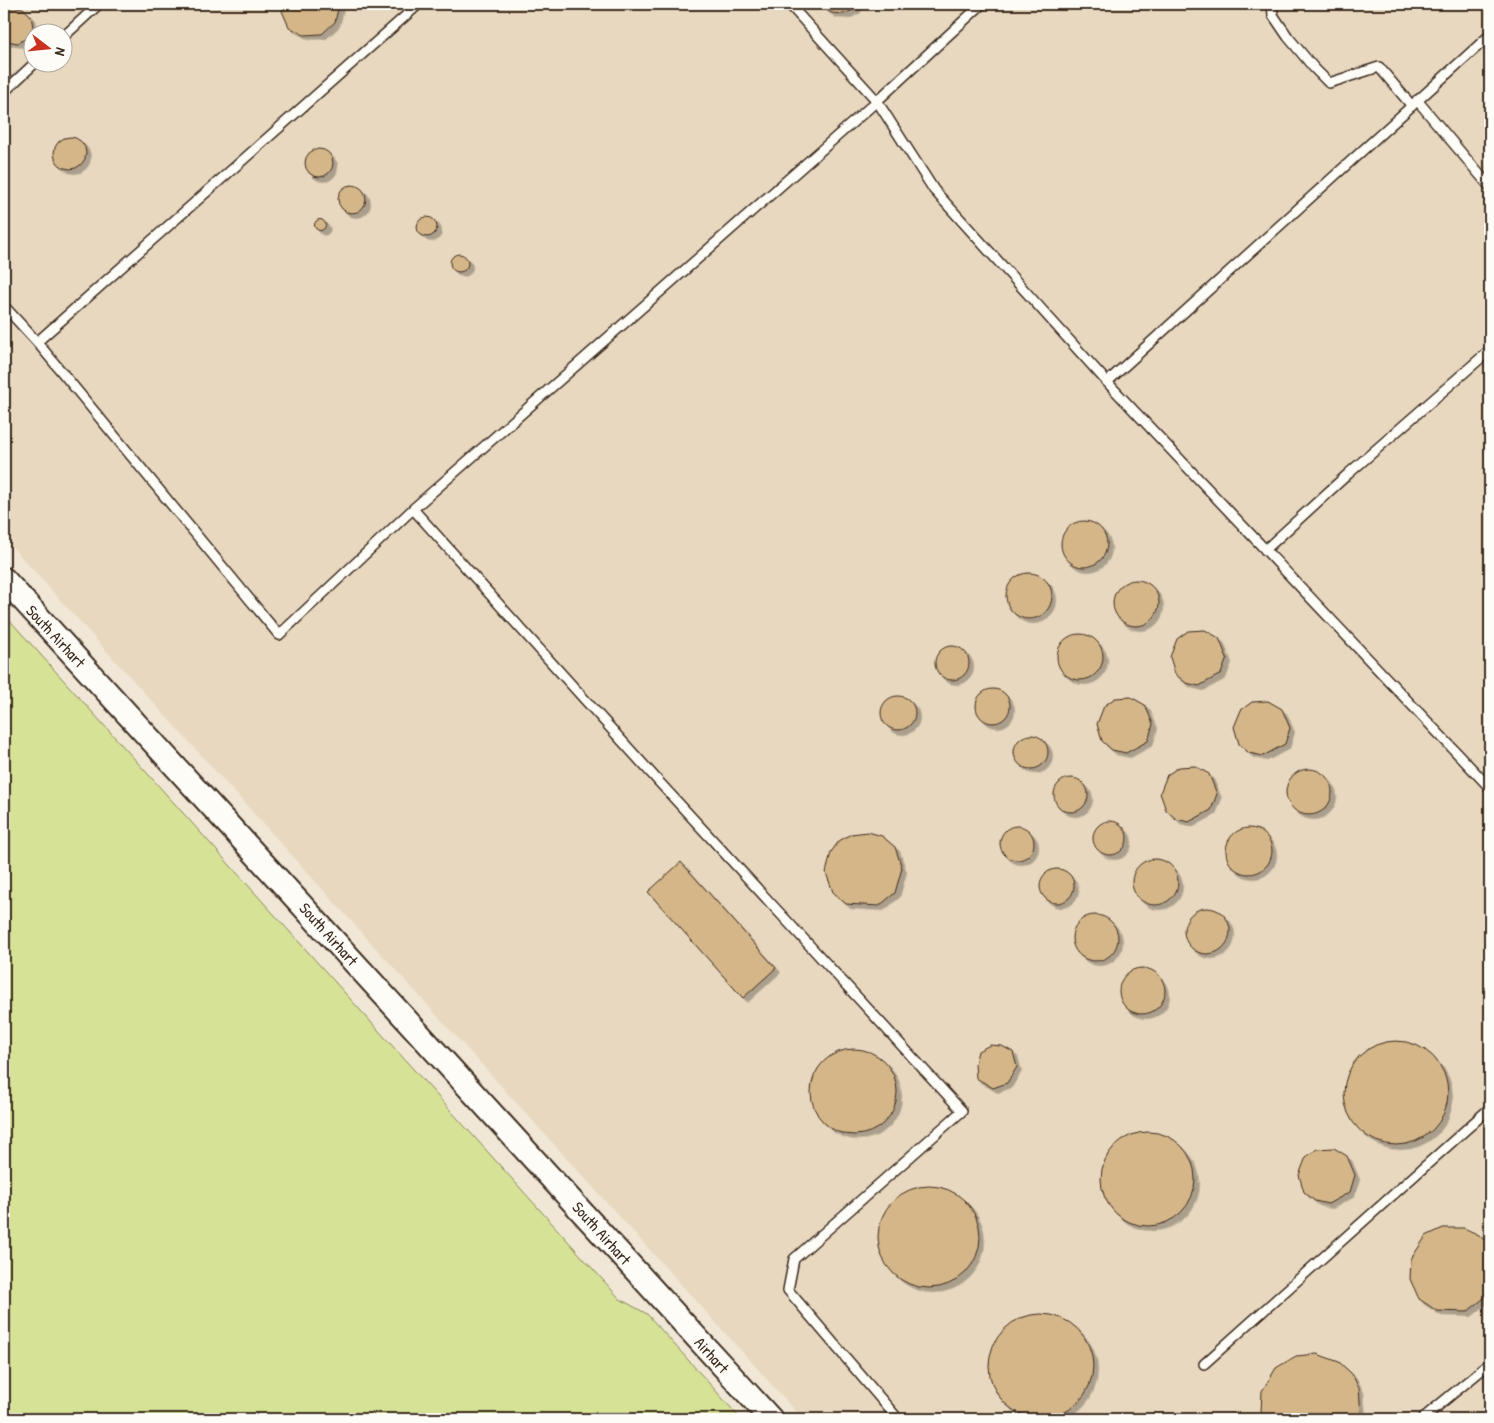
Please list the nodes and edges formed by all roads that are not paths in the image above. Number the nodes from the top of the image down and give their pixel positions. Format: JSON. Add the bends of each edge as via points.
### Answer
{"nodes":[{"id":1,"x":99,"y":4,"type":"edge"},
{"id":2,"x":419,"y":4,"type":"edge"},
{"id":3,"x":789,"y":4,"type":"edge"},
{"id":4,"x":982,"y":4,"type":"edge"},
{"id":5,"x":1272,"y":4,"type":"edge"},
{"id":6,"x":72,"y":29,"type":"edge"},
{"id":7,"x":1490,"y":35,"type":"edge"},
{"id":8,"x":25,"y":72,"type":"edge"},
{"id":9,"x":4,"y":92,"type":"edge"},
{"id":10,"x":876,"y":101,"type":"junction"},
{"id":11,"x":1415,"y":103,"type":"junction"},
{"id":12,"x":1490,"y":187,"type":"edge"},
{"id":13,"x":4,"y":306,"type":"edge"},
{"id":14,"x":37,"y":342,"type":"junction"},
{"id":15,"x":1490,"y":350,"type":"edge"},
{"id":16,"x":1107,"y":382,"type":"junction"},
{"id":17,"x":413,"y":509,"type":"junction"},
{"id":18,"x":1265,"y":550,"type":"junction"},
{"id":19,"x":4,"y":579,"type":"edge"},
{"id":20,"x":1490,"y":788,"type":"edge"},
{"id":21,"x":1490,"y":1108,"type":"edge"},
{"id":22,"x":654,"y":1290,"type":"joint"},
{"id":23,"x":1490,"y":1363,"type":"edge"},
{"id":24,"x":1204,"y":1364,"type":"dead end"},
{"id":25,"x":771,"y":1419,"type":"edge"},
{"id":26,"x":898,"y":1419,"type":"edge"},
{"id":27,"x":1422,"y":1419,"type":"edge"}],
"edges":[{"from":1,"to":6,"type":"lane"},
{"from":2,"to":14,"type":"lane"},
{"from":3,"to":10,"type":"lane"},
{"from":4,"to":10,"type":"lane"},
{"from":5,"to":11,"type":"lane","via":[[1273,15],[1288,37],[1329,83],[1379,67]]},
{"from":7,"to":11,"type":"lane"},
{"from":8,"to":9,"type":"lane"},
{"from":10,"to":16,"type":"lane","via":[[934,190]]},
{"from":10,"to":17,"type":"lane"},
{"from":11,"to":12,"type":"lane"},
{"from":11,"to":16,"type":"lane"},
{"from":13,"to":14,"type":"lane"},
{"from":14,"to":17,"type":"lane","via":[[280,635]]},
{"from":15,"to":18,"type":"lane"},
{"from":16,"to":18,"type":"lane"},
{"from":17,"to":26,"type":"lane","via":[[962,1111],[794,1260],[788,1290]]},
{"from":18,"to":20,"type":"lane"},
{"from":19,"to":22,"type":"street","name":"South Airhart"},
{"from":21,"to":24,"type":"lane"},
{"from":22,"to":25,"type":"street","name":"Airhart"},
{"from":23,"to":27,"type":"lane"}]}
